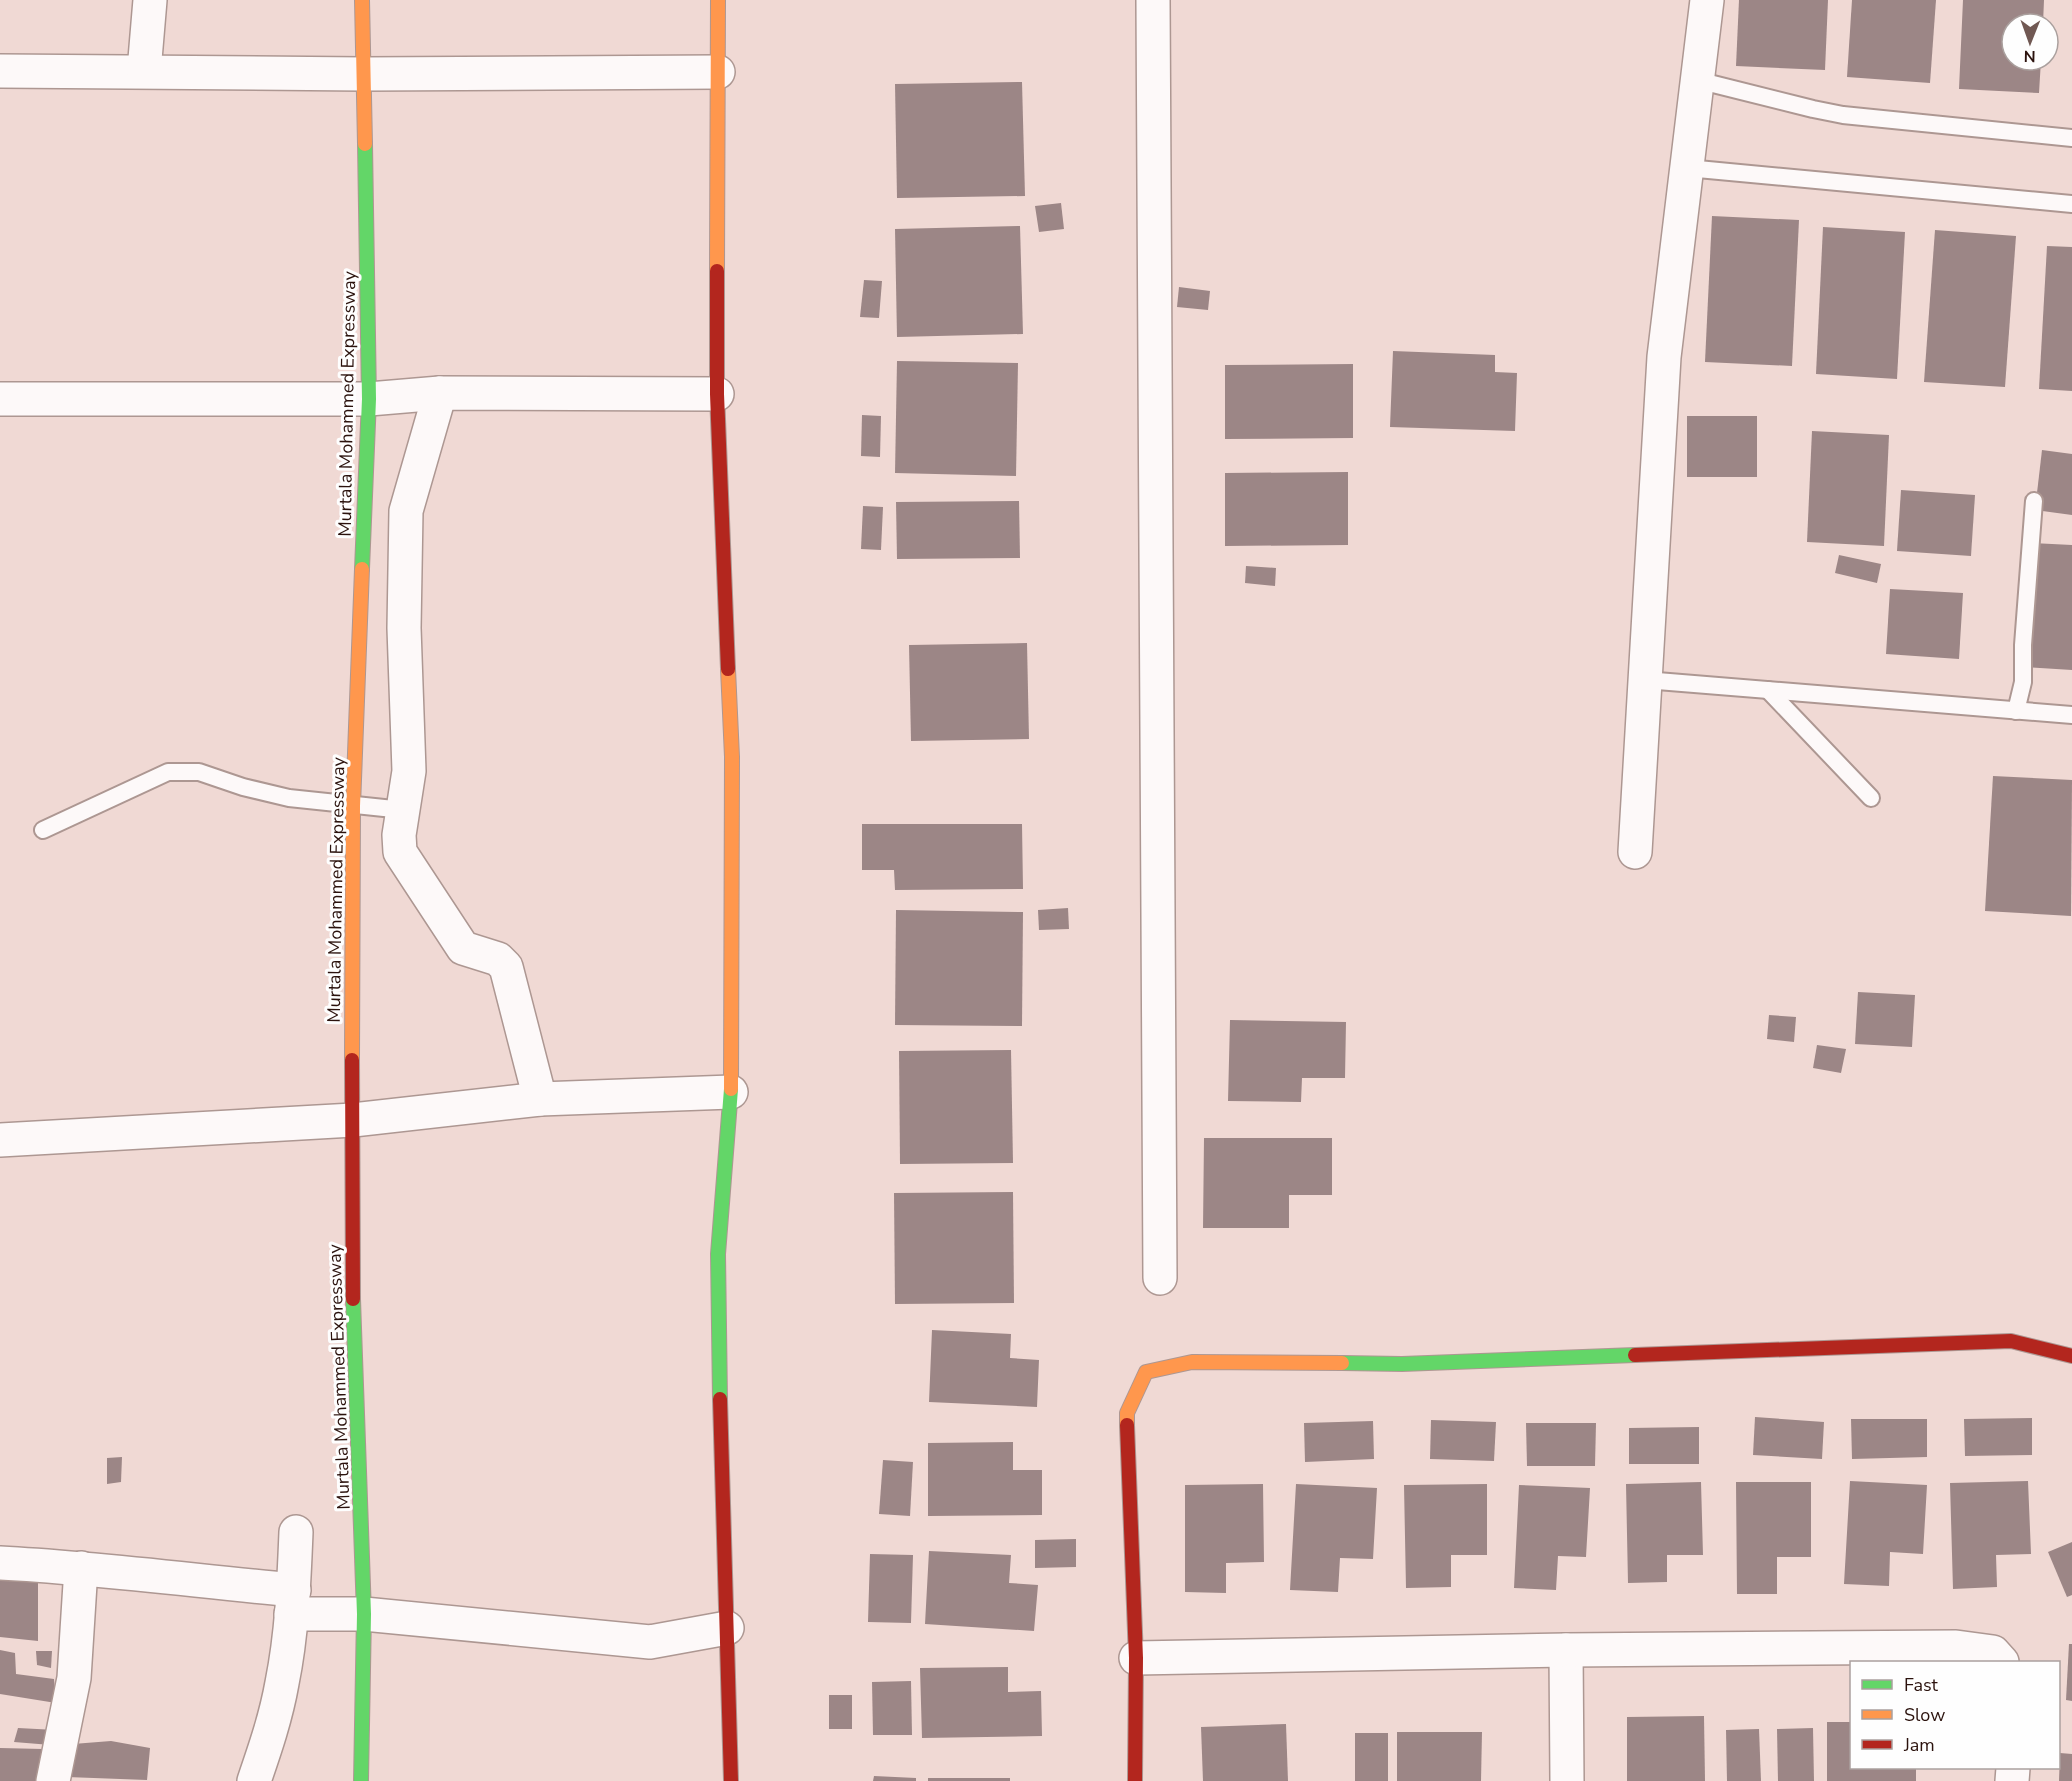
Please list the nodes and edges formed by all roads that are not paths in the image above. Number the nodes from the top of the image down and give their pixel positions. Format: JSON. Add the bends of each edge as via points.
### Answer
{"nodes":[{"id":1,"x":150,"y":0,"type":"edge"},
{"id":2,"x":362,"y":0,"type":"edge"},
{"id":3,"x":718,"y":0,"type":"edge"},
{"id":4,"x":1153,"y":0,"type":"edge"},
{"id":5,"x":1707,"y":0,"type":"edge"},
{"id":6,"x":0,"y":71,"type":"edge"},
{"id":7,"x":144,"y":71,"type":"junction"},
{"id":8,"x":718,"y":72,"type":"junction"},
{"id":9,"x":364,"y":74,"type":"junction"},
{"id":10,"x":1697,"y":80,"type":"junction"},
{"id":11,"x":2072,"y":138,"type":"edge"},
{"id":12,"x":1687,"y":168,"type":"junction"},
{"id":13,"x":2072,"y":204,"type":"edge"},
{"id":14,"x":440,"y":393,"type":"junction"},
{"id":15,"x":717,"y":394,"type":"junction"},
{"id":16,"x":0,"y":399,"type":"edge"},
{"id":17,"x":369,"y":399,"type":"junction"},
{"id":18,"x":2034,"y":501,"type":"dead end"},
{"id":19,"x":1645,"y":680,"type":"junction"},
{"id":20,"x":1768,"y":690,"type":"junction"},
{"id":21,"x":2016,"y":711,"type":"junction"},
{"id":22,"x":2072,"y":715,"type":"edge"},
{"id":23,"x":1871,"y":798,"type":"dead end"},
{"id":24,"x":353,"y":806,"type":"junction"},
{"id":25,"x":403,"y":810,"type":"junction"},
{"id":26,"x":43,"y":830,"type":"dead end"},
{"id":27,"x":1635,"y":852,"type":"dead end"},
{"id":28,"x":731,"y":1092,"type":"junction"},
{"id":29,"x":540,"y":1100,"type":"junction"},
{"id":30,"x":353,"y":1120,"type":"junction"},
{"id":31,"x":0,"y":1140,"type":"edge"},
{"id":32,"x":1160,"y":1278,"type":"dead end"},
{"id":33,"x":2072,"y":1356,"type":"edge"},
{"id":34,"x":296,"y":1532,"type":"dead end"},
{"id":35,"x":0,"y":1563,"type":"edge"},
{"id":36,"x":81,"y":1568,"type":"junction"},
{"id":37,"x":293,"y":1602,"type":"junction"},
{"id":38,"x":364,"y":1614,"type":"junction"},
{"id":39,"x":727,"y":1628,"type":"junction"},
{"id":40,"x":1566,"y":1650,"type":"junction"},
{"id":41,"x":1136,"y":1658,"type":"junction"},
{"id":42,"x":2001,"y":1661,"type":"edge"},
{"id":43,"x":53,"y":1781,"type":"edge"},
{"id":44,"x":254,"y":1781,"type":"edge"},
{"id":45,"x":361,"y":1781,"type":"edge"},
{"id":46,"x":731,"y":1781,"type":"edge"},
{"id":47,"x":1135,"y":1781,"type":"edge"},
{"id":48,"x":1568,"y":1781,"type":"edge"}],
"edges":[{"from":1,"to":7,"type":"street"},
{"from":2,"to":9,"type":"main road","name":"Murtala Mohammed Expressway"},
{"from":3,"to":8,"type":"main road"},
{"from":4,"to":32,"type":"street"},
{"from":5,"to":10,"type":"street"},
{"from":6,"to":7,"type":"street"},
{"from":7,"to":9,"type":"street"},
{"from":8,"to":9,"type":"street"},
{"from":8,"to":15,"type":"main road"},
{"from":9,"to":17,"type":"main road","name":"Murtala Mohammed Expressway"},
{"from":10,"to":11,"type":"lane","via":[[1843,115]]},
{"from":10,"to":12,"type":"street"},
{"from":12,"to":13,"type":"lane"},
{"from":12,"to":19,"type":"street","via":[[1664,357]]},
{"from":14,"to":15,"type":"street"},
{"from":14,"to":17,"type":"street"},
{"from":14,"to":25,"type":"street","via":[[406,511],[404,628],[409,771]]},
{"from":15,"to":28,"type":"main road","via":[[732,757]]},
{"from":16,"to":17,"type":"street"},
{"from":17,"to":24,"type":"main road","name":"Murtala Mohammed Expressway"},
{"from":18,"to":21,"type":"lane","via":[[2023,682]]},
{"from":19,"to":20,"type":"lane"},
{"from":19,"to":27,"type":"street"},
{"from":20,"to":21,"type":"lane"},
{"from":20,"to":23,"type":"lane"},
{"from":21,"to":22,"type":"lane"},
{"from":24,"to":25,"type":"lane"},
{"from":24,"to":26,"type":"lane","via":[[289,798],[199,772],[168,772]]},
{"from":24,"to":30,"type":"main road","name":"Murtala Mohammed Expressway"},
{"from":25,"to":29,"type":"street","via":[[400,852],[463,948],[498,959],[506,967]]},
{"from":28,"to":29,"type":"street"},
{"from":28,"to":39,"type":"main road","via":[[718,1254]]},
{"from":29,"to":30,"type":"street"},
{"from":30,"to":31,"type":"street"},
{"from":30,"to":38,"type":"main road","name":"Murtala Mohammed Expressway","via":[[352,1257]]},
{"from":33,"to":41,"type":"main road","via":[[2011,1341],[1402,1364],[1192,1362],[1146,1372],[1126,1413]]},
{"from":34,"to":37,"type":"street"},
{"from":35,"to":36,"type":"street"},
{"from":36,"to":37,"type":"street","via":[[165,1578]]},
{"from":36,"to":43,"type":"street","via":[[74,1678]]},
{"from":37,"to":38,"type":"street"},
{"from":37,"to":44,"type":"street","via":[[282,1683]]},
{"from":38,"to":39,"type":"street","via":[[650,1642]]},
{"from":38,"to":45,"type":"main road","name":"Murtala Mohammed Expressway"},
{"from":39,"to":46,"type":"main road"},
{"from":40,"to":41,"type":"street"},
{"from":40,"to":42,"type":"street","via":[[1956,1647],[1993,1652]]},
{"from":40,"to":48,"type":"street"},
{"from":41,"to":47,"type":"main road"}]}
